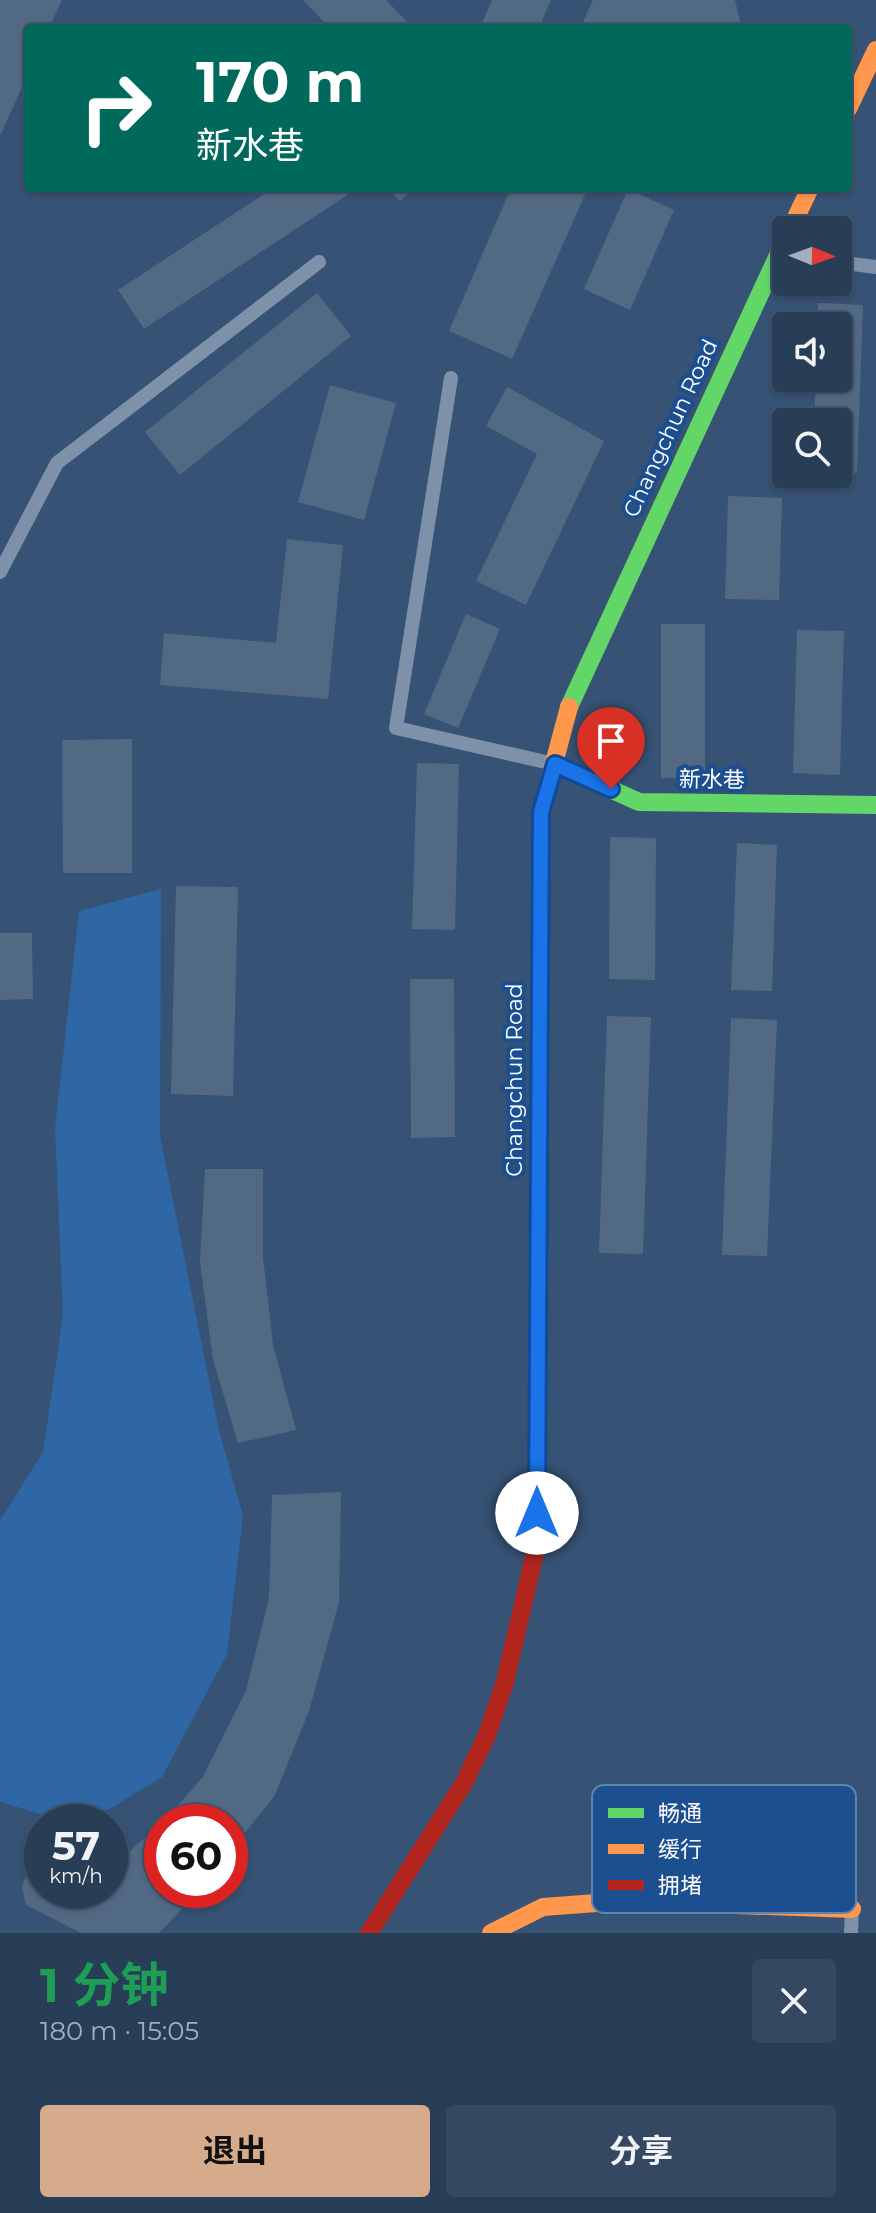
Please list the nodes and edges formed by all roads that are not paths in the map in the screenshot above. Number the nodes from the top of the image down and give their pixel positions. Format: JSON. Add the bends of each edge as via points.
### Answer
{"nodes":[{"id":1,"x":876,"y":50,"type":"edge"},
{"id":2,"x":852,"y":101,"type":"edge"},
{"id":3,"x":808,"y":192,"type":"edge"},
{"id":4,"x":797,"y":216,"type":"edge"},
{"id":5,"x":319,"y":262,"type":"dead end"},
{"id":6,"x":852,"y":264,"type":"edge"},
{"id":7,"x":876,"y":267,"type":"edge"},
{"id":8,"x":772,"y":270,"type":"edge"},
{"id":9,"x":451,"y":378,"type":"dead end"},
{"id":10,"x":0,"y":572,"type":"edge"},
{"id":11,"x":555,"y":764,"type":"junction"},
{"id":12,"x":876,"y":805,"type":"edge"},
{"id":13,"x":592,"y":1903,"type":"edge"},
{"id":14,"x":852,"y":1913,"type":"edge"},
{"id":15,"x":369,"y":1933,"type":"edge"},
{"id":16,"x":491,"y":1933,"type":"edge"},
{"id":17,"x":851,"y":1933,"type":"edge"}],
"edges":[{"from":1,"to":2,"type":"main road"},
{"from":3,"to":4,"type":"main road"},
{"from":5,"to":10,"type":"lane","via":[[57,463]]},
{"from":6,"to":7,"type":"lane"},
{"from":8,"to":11,"type":"main road","name":"Changchun Road","via":[[573,693]]},
{"from":9,"to":11,"type":"lane","via":[[396,728]]},
{"from":11,"to":12,"type":"main road","name":"新水巷","via":[[639,802]]},
{"from":11,"to":15,"type":"main road","name":"Changchun Road","via":[[541,812],[538,863],[537,1544],[513,1657],[476,1760]]},
{"from":13,"to":16,"type":"main road","via":[[543,1907]]},
{"from":14,"to":17,"type":"lane"}]}
